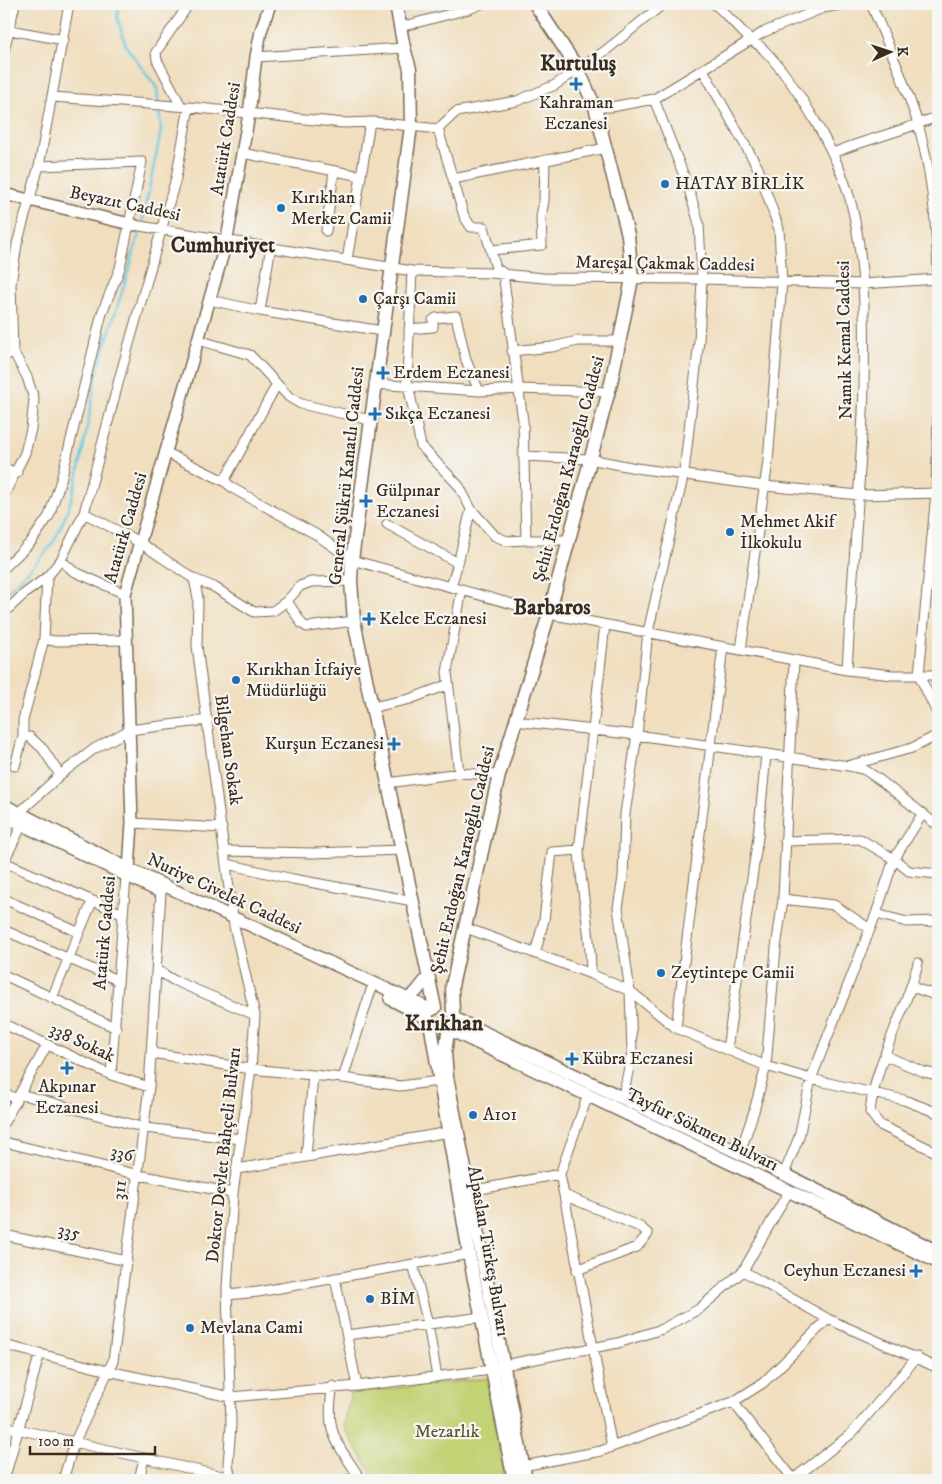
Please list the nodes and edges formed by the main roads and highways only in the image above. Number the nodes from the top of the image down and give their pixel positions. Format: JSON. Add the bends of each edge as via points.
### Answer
{"nodes":[{"id":1,"x":396,"y":4,"type":"edge"},
{"id":2,"x":535,"y":4,"type":"edge"},
{"id":3,"x":431,"y":1016,"type":"junction"},
{"id":4,"x":452,"y":1023,"type":"junction"},
{"id":5,"x":938,"y":1252,"type":"edge"},
{"id":6,"x":938,"y":1262,"type":"edge"},
{"id":7,"x":498,"y":1368,"type":"junction"},
{"id":8,"x":514,"y":1480,"type":"edge"},
{"id":9,"x":526,"y":1480,"type":"edge"}],
"edges":[{"from":1,"to":3,"type":"main road","name":"General Şükrü Kanatlı Caddesi","via":[[410,69],[411,126],[374,384],[351,581],[354,621],[413,901]]},
{"from":2,"to":4,"type":"main road","name":"Şehit Erdoğan Karaoğlu Caddesi","via":[[578,69],[595,107],[628,235],[632,279],[609,392],[549,614],[499,774],[452,986]]},
{"from":3,"to":4,"type":"main road","name":"Nuriye Civelek Caddesi","via":[[445,1006]]},
{"from":3,"to":4,"type":"main road","name":"Nuriye Civelek Caddesi","via":[[437,1033]]},
{"from":3,"to":7,"type":"main road","name":"Alpaslan Türkeş Bulvarı","via":[[439,1082],[469,1254],[482,1317]]},
{"from":4,"to":5,"type":"main road","name":"Tayfur Sökmen Bulvarı","via":[[623,1097]]},
{"from":4,"to":6,"type":"main road","name":"Tayfur Sökmen Bulvarı","via":[[588,1095]]},
{"from":4,"to":7,"type":"main road","name":"Alpaslan Türkeş Bulvarı","via":[[445,1053],[446,1077],[470,1191]]},
{"from":7,"to":8,"type":"main road","name":"Alpaslan Türkeş Bulvarı"},
{"from":7,"to":9,"type":"main road","name":"Alpaslan Türkeş Bulvarı"}]}
